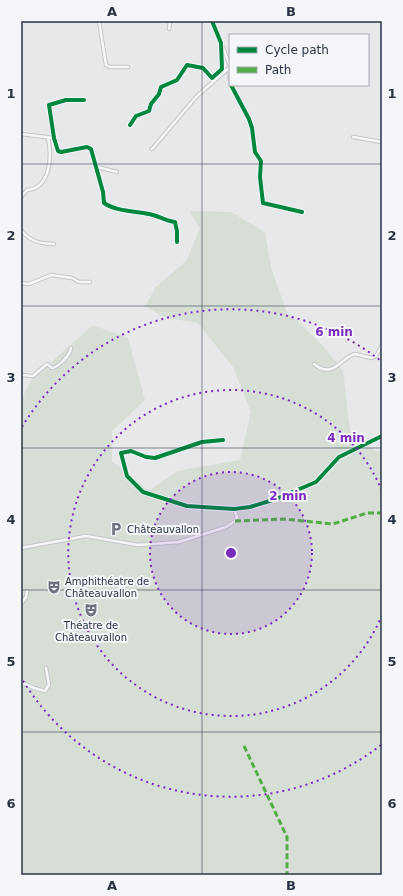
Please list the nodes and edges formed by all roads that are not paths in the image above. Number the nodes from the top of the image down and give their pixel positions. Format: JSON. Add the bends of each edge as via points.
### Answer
{"nodes":[{"id":1,"x":99,"y":21,"type":"edge"},
{"id":2,"x":170,"y":21,"type":"edge"},
{"id":3,"x":212,"y":21,"type":"edge"},
{"id":4,"x":169,"y":29,"type":"dead end"},
{"id":5,"x":221,"y":43,"type":"junction"},
{"id":6,"x":229,"y":63,"type":"edge"},
{"id":7,"x":128,"y":67,"type":"dead end"},
{"id":8,"x":229,"y":67,"type":"edge"},
{"id":9,"x":232,"y":86,"type":"edge"},
{"id":10,"x":84,"y":100,"type":"dead end"},
{"id":11,"x":130,"y":124,"type":"dead end"},
{"id":12,"x":21,"y":134,"type":"edge"},
{"id":13,"x":48,"y":137,"type":"junction"},
{"id":14,"x":352,"y":137,"type":"dead end"},
{"id":15,"x":54,"y":138,"type":"junction"},
{"id":16,"x":382,"y":142,"type":"edge"},
{"id":17,"x":152,"y":149,"type":"dead end"},
{"id":18,"x":96,"y":167,"type":"junction"},
{"id":19,"x":117,"y":172,"type":"dead end"},
{"id":20,"x":21,"y":197,"type":"edge"},
{"id":21,"x":302,"y":212,"type":"dead end"},
{"id":22,"x":21,"y":230,"type":"edge"},
{"id":23,"x":176,"y":242,"type":"dead end"},
{"id":24,"x":54,"y":244,"type":"dead end"},
{"id":25,"x":90,"y":282,"type":"dead end"},
{"id":26,"x":21,"y":283,"type":"edge"},
{"id":27,"x":382,"y":345,"type":"edge"},
{"id":28,"x":71,"y":348,"type":"dead end"},
{"id":29,"x":314,"y":364,"type":"dead end"},
{"id":30,"x":21,"y":375,"type":"edge"},
{"id":31,"x":382,"y":436,"type":"edge"},
{"id":32,"x":223,"y":440,"type":"dead end"},
{"id":33,"x":234,"y":509,"type":"junction"},
{"id":34,"x":21,"y":548,"type":"edge"},
{"id":35,"x":27,"y":591,"type":"dead end"},
{"id":36,"x":21,"y":604,"type":"edge"},
{"id":37,"x":46,"y":668,"type":"dead end"},
{"id":38,"x":21,"y":682,"type":"edge"}],
"edges":[{"from":1,"to":7,"type":"street","via":[[106,65]]},
{"from":2,"to":4,"type":"street"},
{"from":3,"to":5,"type":"street"},
{"from":5,"to":6,"type":"street"},
{"from":5,"to":11,"type":"street","via":[[223,65],[214,77],[210,77],[203,68],[187,65],[177,80],[161,87],[149,110],[136,116]]},
{"from":8,"to":17,"type":"street","via":[[197,96]]},
{"from":9,"to":21,"type":"street","via":[[249,119],[255,152],[261,161],[263,203]]},
{"from":10,"to":15,"type":"street","via":[[66,100],[49,105]]},
{"from":12,"to":13,"type":"street"},
{"from":13,"to":15,"type":"street"},
{"from":13,"to":20,"type":"street","via":[[50,151],[47,173],[35,190],[27,190]]},
{"from":14,"to":16,"type":"street"},
{"from":15,"to":18,"type":"street","via":[[58,151],[61,152],[87,147],[91,149]]},
{"from":18,"to":19,"type":"street"},
{"from":18,"to":23,"type":"street","via":[[104,203],[174,222],[177,231]]},
{"from":22,"to":24,"type":"street","via":[[26,237],[34,241]]},
{"from":25,"to":26,"type":"street","via":[[78,282],[72,278],[51,275],[29,284]]},
{"from":27,"to":29,"type":"street","via":[[372,358],[356,354],[334,368],[319,368]]},
{"from":28,"to":30,"type":"street","via":[[56,367],[52,368],[47,364],[33,376]]},
{"from":31,"to":33,"type":"street","via":[[339,457],[316,482],[276,499]]},
{"from":32,"to":33,"type":"street","via":[[202,442],[155,458],[132,451],[123,451],[122,455],[128,476],[143,492],[187,506]]},
{"from":33,"to":34,"type":"street","via":[[237,517],[226,527],[179,542],[138,545],[86,536]]},
{"from":35,"to":36,"type":"street"},
{"from":37,"to":38,"type":"street","via":[[49,684],[45,691]]}]}
